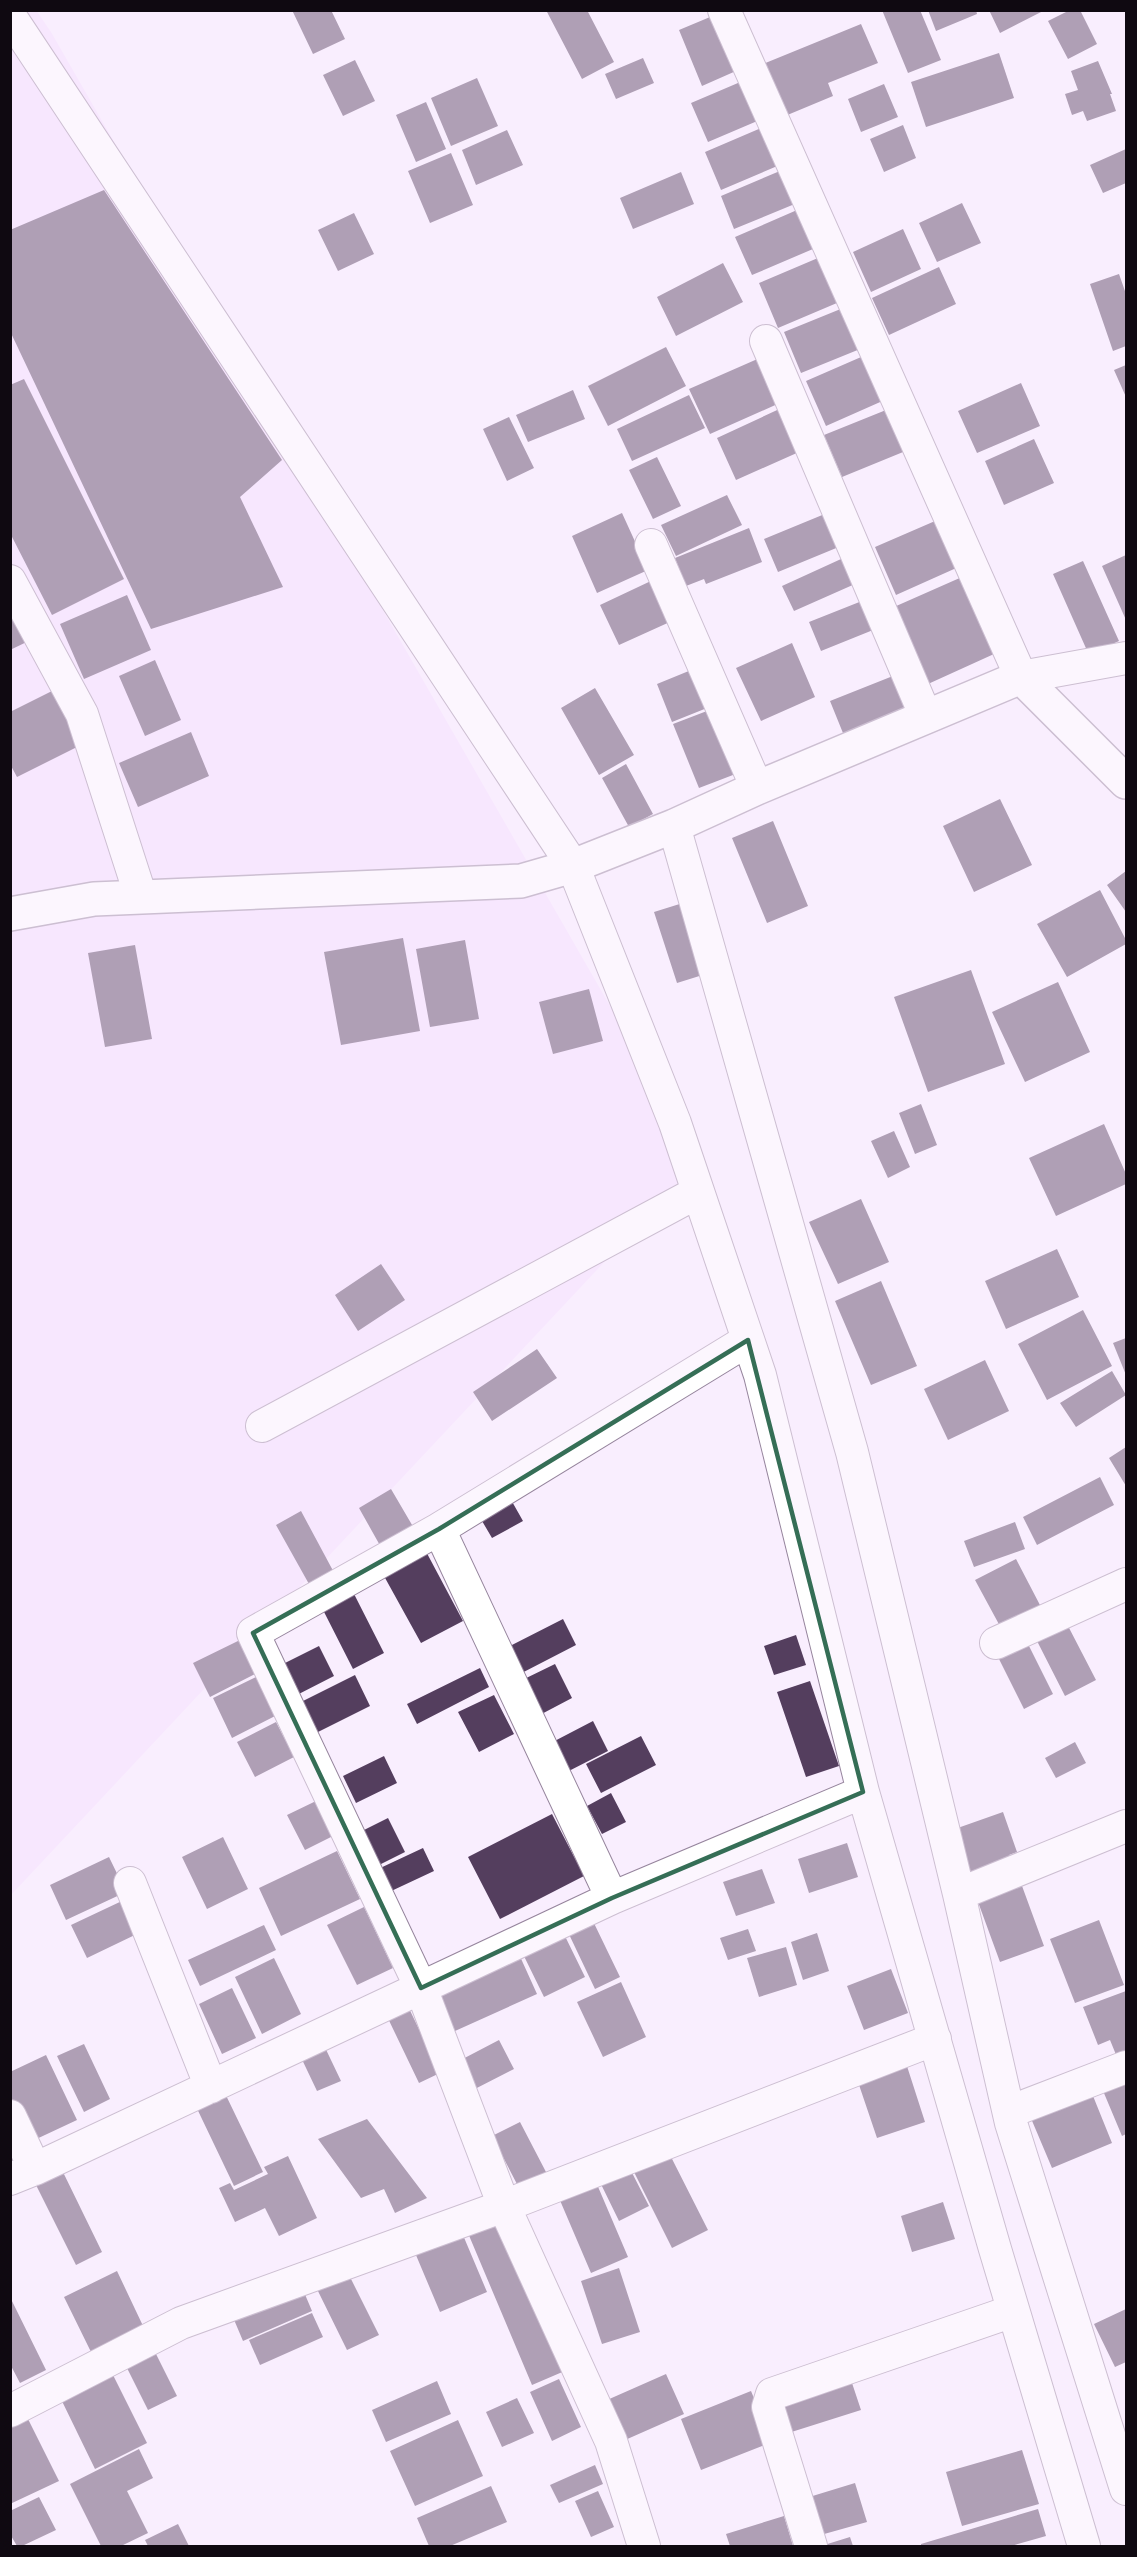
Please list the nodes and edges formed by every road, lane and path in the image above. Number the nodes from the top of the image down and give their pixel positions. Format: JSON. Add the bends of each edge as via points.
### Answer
{"nodes":[{"id":1,"x":724,"y":10,"type":"edge"},
{"id":2,"x":10,"y":16,"type":"edge"},
{"id":3,"x":766,"y":341,"type":"dead end"},
{"id":4,"x":651,"y":545,"type":"dead end"},
{"id":5,"x":10,"y":580,"type":"edge"},
{"id":6,"x":1126,"y":658,"type":"edge"},
{"id":7,"x":1021,"y":677,"type":"junction"},
{"id":8,"x":926,"y":717,"type":"junction"},
{"id":9,"x":1126,"y":782,"type":"edge"},
{"id":10,"x":757,"y":788,"type":"junction"},
{"id":11,"x":674,"y":826,"type":"junction"},
{"id":12,"x":573,"y":866,"type":"junction"},
{"id":13,"x":141,"y":897,"type":"junction"},
{"id":14,"x":10,"y":914,"type":"edge"},
{"id":15,"x":698,"y":1192,"type":"junction"},
{"id":16,"x":748,"y":1340,"type":"junction"},
{"id":17,"x":262,"y":1426,"type":"dead end"},
{"id":18,"x":439,"y":1529,"type":"junction"},
{"id":19,"x":1126,"y":1584,"type":"edge"},
{"id":20,"x":996,"y":1643,"type":"dead end"},
{"id":21,"x":862,"y":1792,"type":"junction"},
{"id":22,"x":1126,"y":1826,"type":"edge"},
{"id":23,"x":130,"y":1883,"type":"dead end"},
{"id":24,"x":959,"y":1894,"type":"junction"},
{"id":25,"x":612,"y":1898,"type":"junction"},
{"id":26,"x":420,"y":1988,"type":"junction"},
{"id":27,"x":935,"y":2039,"type":"junction"},
{"id":28,"x":1126,"y":2067,"type":"edge"},
{"id":29,"x":211,"y":2087,"type":"junction"},
{"id":30,"x":1009,"y":2112,"type":"junction"},
{"id":31,"x":10,"y":2116,"type":"edge"},
{"id":32,"x":23,"y":2174,"type":"edge"},
{"id":33,"x":504,"y":2206,"type":"junction"},
{"id":34,"x":1013,"y":2311,"type":"junction"},
{"id":35,"x":10,"y":2411,"type":"edge"},
{"id":36,"x":1126,"y":2488,"type":"edge"},
{"id":37,"x":644,"y":2547,"type":"edge"},
{"id":38,"x":811,"y":2547,"type":"edge"},
{"id":39,"x":1084,"y":2547,"type":"edge"}],
"edges":[{"from":1,"to":7,"type":"street"},
{"from":2,"to":12,"type":"street"},
{"from":3,"to":8,"type":"street"},
{"from":4,"to":10,"type":"street"},
{"from":5,"to":13,"type":"street","via":[[82,714]]},
{"from":6,"to":7,"type":"street"},
{"from":7,"to":8,"type":"street"},
{"from":7,"to":9,"type":"street"},
{"from":8,"to":10,"type":"street"},
{"from":10,"to":11,"type":"street"},
{"from":11,"to":12,"type":"street"},
{"from":11,"to":24,"type":"street","via":[[852,1452]]},
{"from":12,"to":13,"type":"street","via":[[521,881]]},
{"from":12,"to":15,"type":"street","via":[[675,1123]]},
{"from":13,"to":14,"type":"street","via":[[94,899]]},
{"from":15,"to":16,"type":"street"},
{"from":15,"to":17,"type":"street"},
{"from":16,"to":18,"type":"street"},
{"from":16,"to":21,"type":"street","via":[[760,1375]]},
{"from":18,"to":25,"type":"street"},
{"from":18,"to":26,"type":"street","via":[[253,1633]]},
{"from":19,"to":20,"type":"street"},
{"from":21,"to":25,"type":"street"},
{"from":21,"to":27,"type":"street"},
{"from":22,"to":24,"type":"street"},
{"from":23,"to":29,"type":"street"},
{"from":24,"to":30,"type":"street"},
{"from":25,"to":26,"type":"street"},
{"from":26,"to":29,"type":"street"},
{"from":26,"to":33,"type":"street"},
{"from":27,"to":33,"type":"street"},
{"from":27,"to":34,"type":"street"},
{"from":28,"to":30,"type":"street"},
{"from":29,"to":32,"type":"street"},
{"from":30,"to":36,"type":"street"},
{"from":31,"to":32,"type":"street"},
{"from":33,"to":35,"type":"street","via":[[181,2323]]},
{"from":33,"to":37,"type":"street","via":[[611,2441]]},
{"from":34,"to":38,"type":"street","via":[[772,2394],[768,2407]]},
{"from":34,"to":39,"type":"street"}]}
